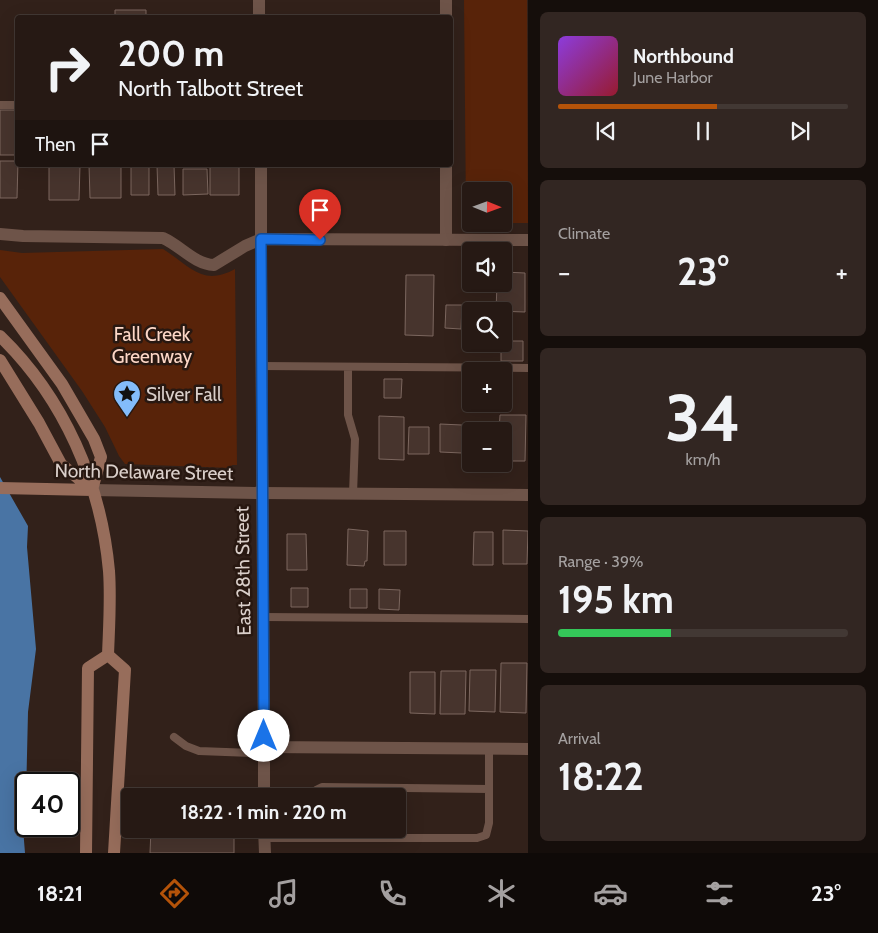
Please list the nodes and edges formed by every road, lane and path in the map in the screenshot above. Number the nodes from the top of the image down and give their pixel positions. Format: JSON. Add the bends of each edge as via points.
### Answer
{"nodes":[{"id":1,"x":259,"y":0,"type":"edge"},
{"id":2,"x":446,"y":0,"type":"edge"},
{"id":3,"x":260,"y":15,"type":"edge"},
{"id":4,"x":446,"y":15,"type":"edge"},
{"id":5,"x":0,"y":105,"type":"edge"},
{"id":6,"x":15,"y":105,"type":"edge"},
{"id":7,"x":261,"y":167,"type":"edge"},
{"id":8,"x":446,"y":167,"type":"edge"},
{"id":9,"x":0,"y":234,"type":"edge"},
{"id":10,"x":261,"y":239,"type":"junction"},
{"id":11,"x":446,"y":240,"type":"junction"},
{"id":12,"x":528,"y":240,"type":"edge"},
{"id":13,"x":0,"y":298,"type":"edge"},
{"id":14,"x":0,"y":336,"type":"edge"},
{"id":15,"x":0,"y":360,"type":"edge"},
{"id":16,"x":261,"y":366,"type":"junction"},
{"id":17,"x":348,"y":367,"type":"junction"},
{"id":18,"x":528,"y":368,"type":"edge"},
{"id":19,"x":0,"y":488,"type":"edge"},
{"id":20,"x":92,"y":490,"type":"junction"},
{"id":21,"x":261,"y":493,"type":"junction"},
{"id":22,"x":353,"y":494,"type":"junction"},
{"id":23,"x":528,"y":495,"type":"edge"},
{"id":24,"x":263,"y":617,"type":"junction"},
{"id":25,"x":528,"y":619,"type":"edge"},
{"id":26,"x":108,"y":655,"type":"junction"},
{"id":27,"x":174,"y":736,"type":"dead end"},
{"id":28,"x":264,"y":747,"type":"junction"},
{"id":29,"x":489,"y":749,"type":"junction"},
{"id":30,"x":528,"y":750,"type":"edge"},
{"id":31,"x":264,"y":788,"type":"edge"},
{"id":32,"x":320,"y":788,"type":"edge"},
{"id":33,"x":406,"y":788,"type":"edge"},
{"id":34,"x":406,"y":788,"type":"edge"},
{"id":35,"x":489,"y":789,"type":"junction"},
{"id":36,"x":264,"y":838,"type":"edge"},
{"id":37,"x":406,"y":838,"type":"edge"},
{"id":38,"x":86,"y":853,"type":"edge"},
{"id":39,"x":114,"y":853,"type":"edge"},
{"id":40,"x":265,"y":853,"type":"edge"}],
"edges":[{"from":1,"to":3,"type":"street"},
{"from":2,"to":4,"type":"street"},
{"from":5,"to":6,"type":"lane"},
{"from":7,"to":10,"type":"street","name":"East 28th Street"},
{"from":8,"to":11,"type":"street"},
{"from":9,"to":10,"type":"street","via":[[163,238],[199,262],[214,265]]},
{"from":10,"to":11,"type":"street"},
{"from":10,"to":16,"type":"street","name":"East 28th Street"},
{"from":11,"to":12,"type":"street"},
{"from":13,"to":20,"type":"main road","via":[[62,384],[94,439],[101,457]]},
{"from":14,"to":20,"type":"main road","via":[[27,366],[61,416],[82,458]]},
{"from":15,"to":20,"type":"main road","via":[[61,464]]},
{"from":16,"to":17,"type":"lane"},
{"from":16,"to":21,"type":"street","name":"East 28th Street"},
{"from":17,"to":18,"type":"lane"},
{"from":17,"to":22,"type":"lane","via":[[348,415],[355,439]]},
{"from":19,"to":20,"type":"main road","name":"North Delaware Street"},
{"from":20,"to":21,"type":"street","name":"North Delaware Street"},
{"from":20,"to":26,"type":"main road","via":[[103,528],[109,572]]},
{"from":21,"to":22,"type":"street","name":"North Delaware Street"},
{"from":21,"to":24,"type":"street","name":"East 28th Street"},
{"from":22,"to":23,"type":"street","name":"North Delaware Street"},
{"from":24,"to":25,"type":"lane"},
{"from":24,"to":28,"type":"street","name":"East 28th Street"},
{"from":26,"to":38,"type":"main road","via":[[88,668]]},
{"from":26,"to":39,"type":"main road","via":[[125,670]]},
{"from":27,"to":28,"type":"lane","via":[[199,751],[252,753]]},
{"from":28,"to":29,"type":"street"},
{"from":28,"to":31,"type":"street","name":"East 28th Street"},
{"from":29,"to":30,"type":"street"},
{"from":29,"to":35,"type":"lane"},
{"from":32,"to":34,"type":"lane"},
{"from":33,"to":35,"type":"lane"},
{"from":35,"to":37,"type":"lane","via":[[486,835],[477,838]]},
{"from":36,"to":40,"type":"street"}]}
